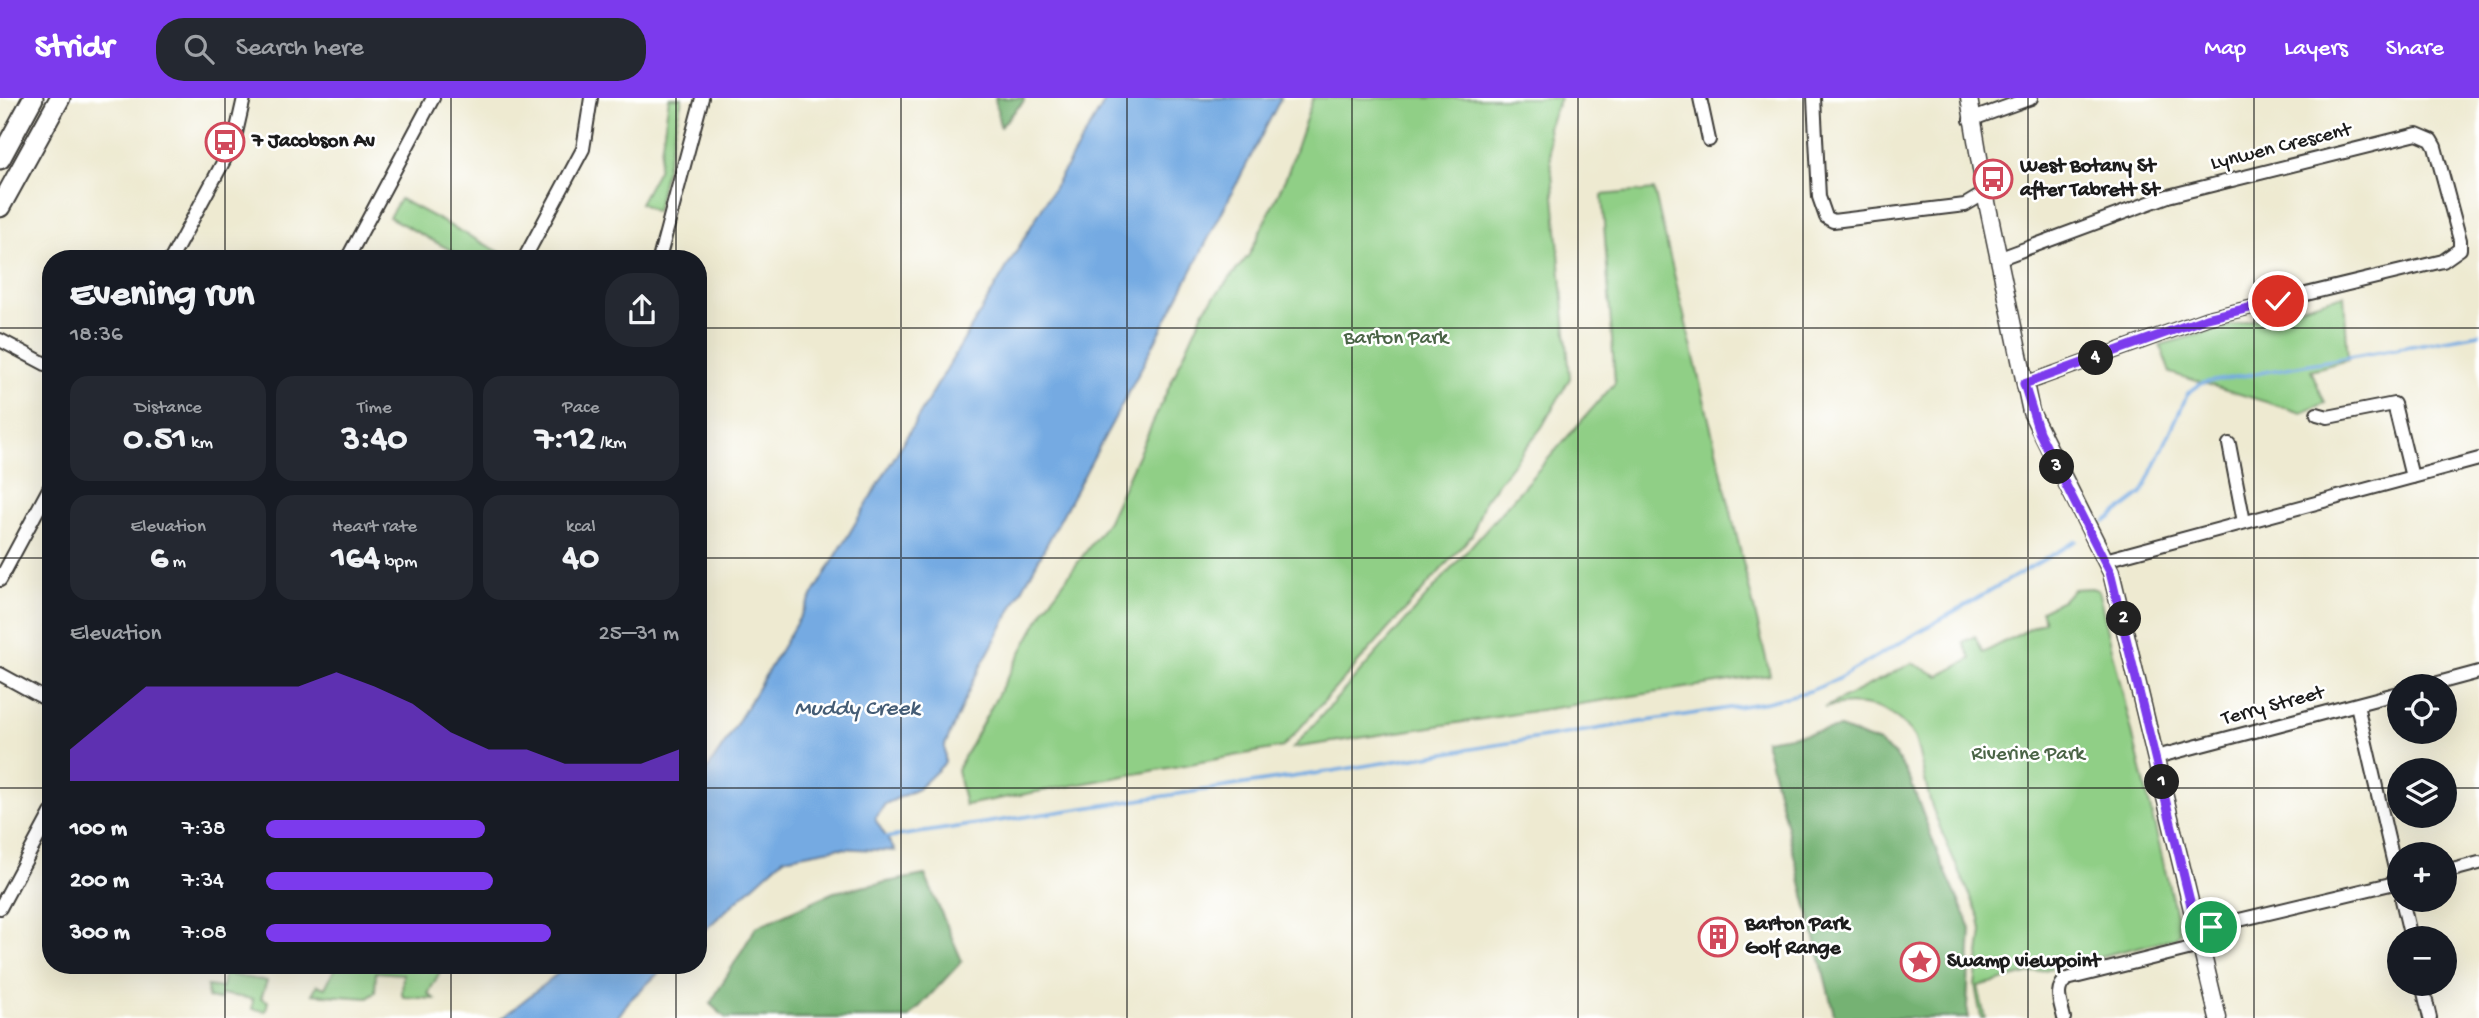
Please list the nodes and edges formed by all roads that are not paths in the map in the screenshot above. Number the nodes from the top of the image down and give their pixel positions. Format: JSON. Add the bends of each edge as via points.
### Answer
{"nodes":[{"id":1,"x":33,"y":98,"type":"edge"},
{"id":2,"x":60,"y":98,"type":"edge"},
{"id":3,"x":244,"y":98,"type":"edge"},
{"id":4,"x":433,"y":98,"type":"edge"},
{"id":5,"x":592,"y":98,"type":"edge"},
{"id":6,"x":702,"y":98,"type":"edge"},
{"id":7,"x":1700,"y":98,"type":"edge"},
{"id":8,"x":1814,"y":98,"type":"edge"},
{"id":9,"x":1969,"y":98,"type":"edge"},
{"id":10,"x":2031,"y":98,"type":"edge"},
{"id":11,"x":1970,"y":120,"type":"junction"},
{"id":12,"x":1709,"y":140,"type":"dead end"},
{"id":13,"x":0,"y":159,"type":"edge"},
{"id":14,"x":1984,"y":193,"type":"junction"},
{"id":15,"x":0,"y":207,"type":"edge"},
{"id":16,"x":176,"y":250,"type":"edge"},
{"id":17,"x":353,"y":250,"type":"edge"},
{"id":18,"x":529,"y":250,"type":"edge"},
{"id":19,"x":661,"y":250,"type":"edge"},
{"id":20,"x":1998,"y":259,"type":"junction"},
{"id":21,"x":0,"y":340,"type":"edge"},
{"id":22,"x":42,"y":362,"type":"edge"},
{"id":23,"x":2024,"y":384,"type":"junction"},
{"id":24,"x":2317,"y":414,"type":"dead end"},
{"id":25,"x":2229,"y":444,"type":"dead end"},
{"id":26,"x":2479,"y":459,"type":"edge"},
{"id":27,"x":2412,"y":477,"type":"junction"},
{"id":28,"x":42,"y":502,"type":"edge"},
{"id":29,"x":2245,"y":522,"type":"junction"},
{"id":30,"x":2105,"y":560,"type":"junction"},
{"id":31,"x":0,"y":580,"type":"edge"},
{"id":32,"x":2479,"y":672,"type":"edge"},
{"id":33,"x":0,"y":674,"type":"edge"},
{"id":34,"x":2457,"y":678,"type":"edge"},
{"id":35,"x":42,"y":697,"type":"edge"},
{"id":36,"x":2387,"y":697,"type":"edge"},
{"id":37,"x":2357,"y":705,"type":"junction"},
{"id":38,"x":2156,"y":757,"type":"junction"},
{"id":39,"x":42,"y":830,"type":"edge"},
{"id":40,"x":2389,"y":842,"type":"edge"},
{"id":41,"x":2479,"y":863,"type":"edge"},
{"id":42,"x":2457,"y":869,"type":"edge"},
{"id":43,"x":2387,"y":886,"type":"edge"},
{"id":44,"x":0,"y":908,"type":"edge"},
{"id":45,"x":2199,"y":938,"type":"junction"},
{"id":46,"x":2425,"y":996,"type":"edge"},
{"id":47,"x":2064,"y":1018,"type":"edge"},
{"id":48,"x":2218,"y":1018,"type":"edge"},
{"id":49,"x":2430,"y":1018,"type":"edge"}],
"edges":[{"from":1,"to":13,"type":"highway"},
{"from":2,"to":15,"type":"highway"},
{"from":3,"to":16,"type":"street","via":[[234,142]]},
{"from":4,"to":17,"type":"street"},
{"from":5,"to":18,"type":"street","via":[[583,149]]},
{"from":6,"to":19,"type":"street"},
{"from":7,"to":12,"type":"street"},
{"from":8,"to":14,"type":"street","via":[[1819,197],[1826,217],[1833,221],[1965,205]]},
{"from":9,"to":11,"type":"main road"},
{"from":10,"to":11,"type":"street"},
{"from":11,"to":14,"type":"main road"},
{"from":14,"to":20,"type":"main road"},
{"from":20,"to":23,"type":"main road"},
{"from":20,"to":23,"type":"street","name":"Lynwen Crescent","via":[[2168,196],[2417,134],[2435,147],[2460,240],[2459,249],[2442,261],[2207,318]]},
{"from":21,"to":22,"type":"street"},
{"from":23,"to":30,"type":"main road","via":[[2039,432]]},
{"from":24,"to":27,"type":"street","via":[[2394,404]]},
{"from":25,"to":29,"type":"street"},
{"from":26,"to":27,"type":"street"},
{"from":27,"to":29,"type":"street"},
{"from":28,"to":31,"type":"street"},
{"from":29,"to":30,"type":"street"},
{"from":30,"to":38,"type":"main road","via":[[2119,600]]},
{"from":32,"to":34,"type":"street"},
{"from":33,"to":35,"type":"street"},
{"from":36,"to":37,"type":"street","name":"Terry Street"},
{"from":37,"to":38,"type":"street","name":"Terry Street"},
{"from":37,"to":40,"type":"street"},
{"from":38,"to":45,"type":"main road"},
{"from":39,"to":44,"type":"street"},
{"from":41,"to":42,"type":"street"},
{"from":43,"to":45,"type":"street"},
{"from":45,"to":47,"type":"street","via":[[2067,979],[2058,994]]},
{"from":45,"to":48,"type":"main road"},
{"from":46,"to":49,"type":"street"}]}
